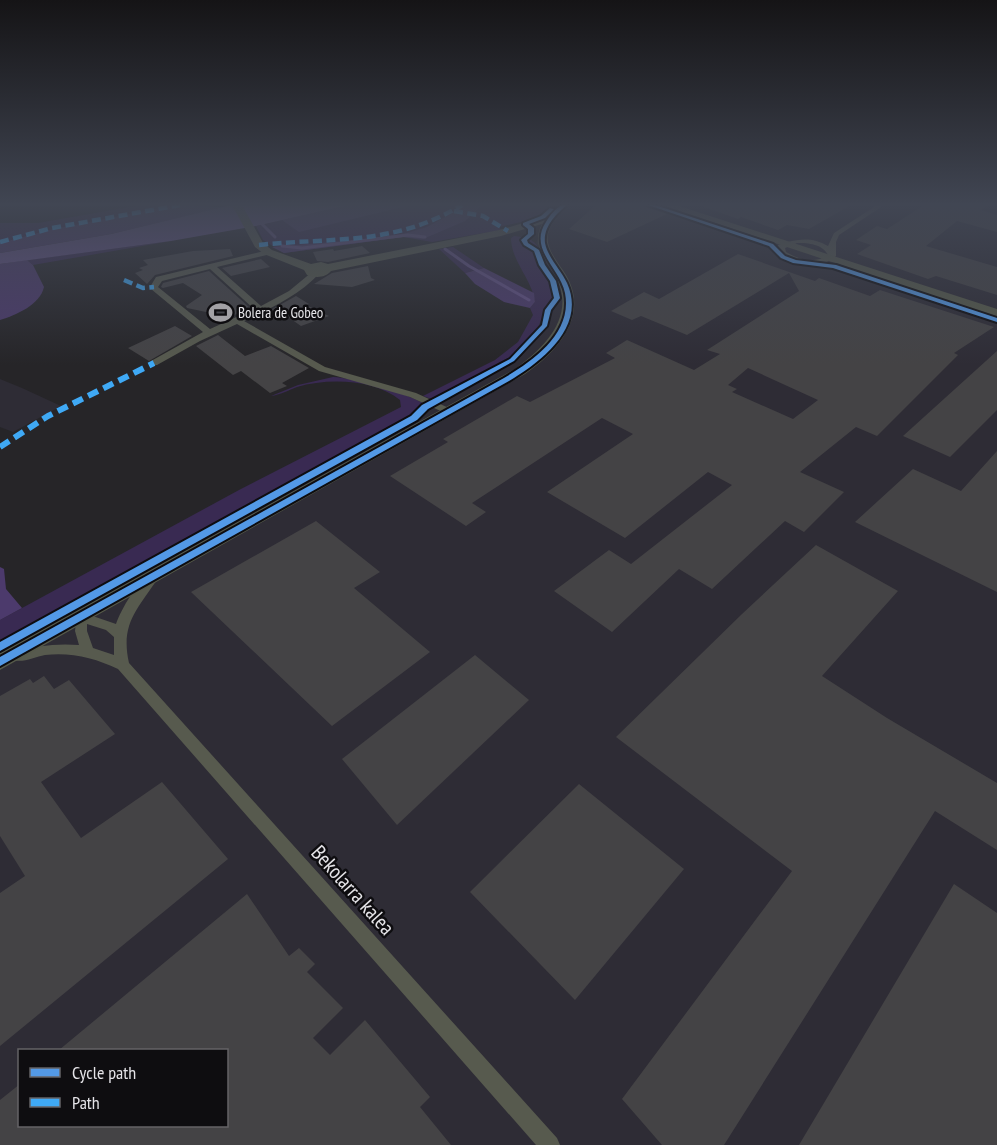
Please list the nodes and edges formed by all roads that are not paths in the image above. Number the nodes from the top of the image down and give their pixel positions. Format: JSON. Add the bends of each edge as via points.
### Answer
{"nodes":[{"id":1,"x":242,"y":258,"type":"edge"},
{"id":2,"x":283,"y":258,"type":"edge"},
{"id":3,"x":375,"y":258,"type":"edge"},
{"id":4,"x":549,"y":258,"type":"edge"},
{"id":5,"x":555,"y":258,"type":"edge"},
{"id":6,"x":838,"y":258,"type":"edge"},
{"id":7,"x":212,"y":266,"type":"junction"},
{"id":8,"x":556,"y":268,"type":"junction"},
{"id":9,"x":313,"y":271,"type":"junction"},
{"id":10,"x":261,"y":311,"type":"junction"},
{"id":11,"x":997,"y":313,"type":"edge"},
{"id":12,"x":240,"y":321,"type":"junction"},
{"id":13,"x":209,"y":333,"type":"junction"},
{"id":14,"x":154,"y":363,"type":"dead end"},
{"id":15,"x":448,"y":411,"type":"junction"},
{"id":16,"x":152,"y":577,"type":"junction"},
{"id":17,"x":81,"y":617,"type":"junction"},
{"id":18,"x":119,"y":634,"type":"junction"},
{"id":19,"x":87,"y":650,"type":"junction"},
{"id":20,"x":1,"y":661,"type":"edge"},
{"id":21,"x":123,"y":665,"type":"junction"},
{"id":22,"x":550,"y":1145,"type":"edge"}],
"edges":[{"from":1,"to":7,"type":"street"},
{"from":2,"to":9,"type":"street"},
{"from":3,"to":9,"type":"street","via":[[327,268],[321,273]]},
{"from":4,"to":8,"type":"street"},
{"from":5,"to":8,"type":"street"},
{"from":6,"to":11,"type":"street"},
{"from":7,"to":10,"type":"street"},
{"from":7,"to":13,"type":"street","via":[[159,279],[154,287]]},
{"from":8,"to":15,"type":"street","via":[[565,283],[569,305],[553,343],[525,367]]},
{"from":9,"to":10,"type":"street","via":[[307,282]]},
{"from":10,"to":12,"type":"street"},
{"from":12,"to":13,"type":"street"},
{"from":12,"to":15,"type":"street","via":[[322,369],[413,395]]},
{"from":13,"to":14,"type":"street"},
{"from":15,"to":16,"type":"street"},
{"from":16,"to":17,"type":"street"},
{"from":16,"to":18,"type":"street","via":[[123,618]]},
{"from":17,"to":18,"type":"street","via":[[111,627]]},
{"from":17,"to":19,"type":"street"},
{"from":17,"to":20,"type":"street"},
{"from":18,"to":21,"type":"street"},
{"from":19,"to":20,"type":"street","name":"Bekolarra kalea","via":[[57,648]]},
{"from":19,"to":21,"type":"street","name":"Bekolarra kalea"},
{"from":21,"to":22,"type":"street","name":"Bekolarra kalea"}]}
